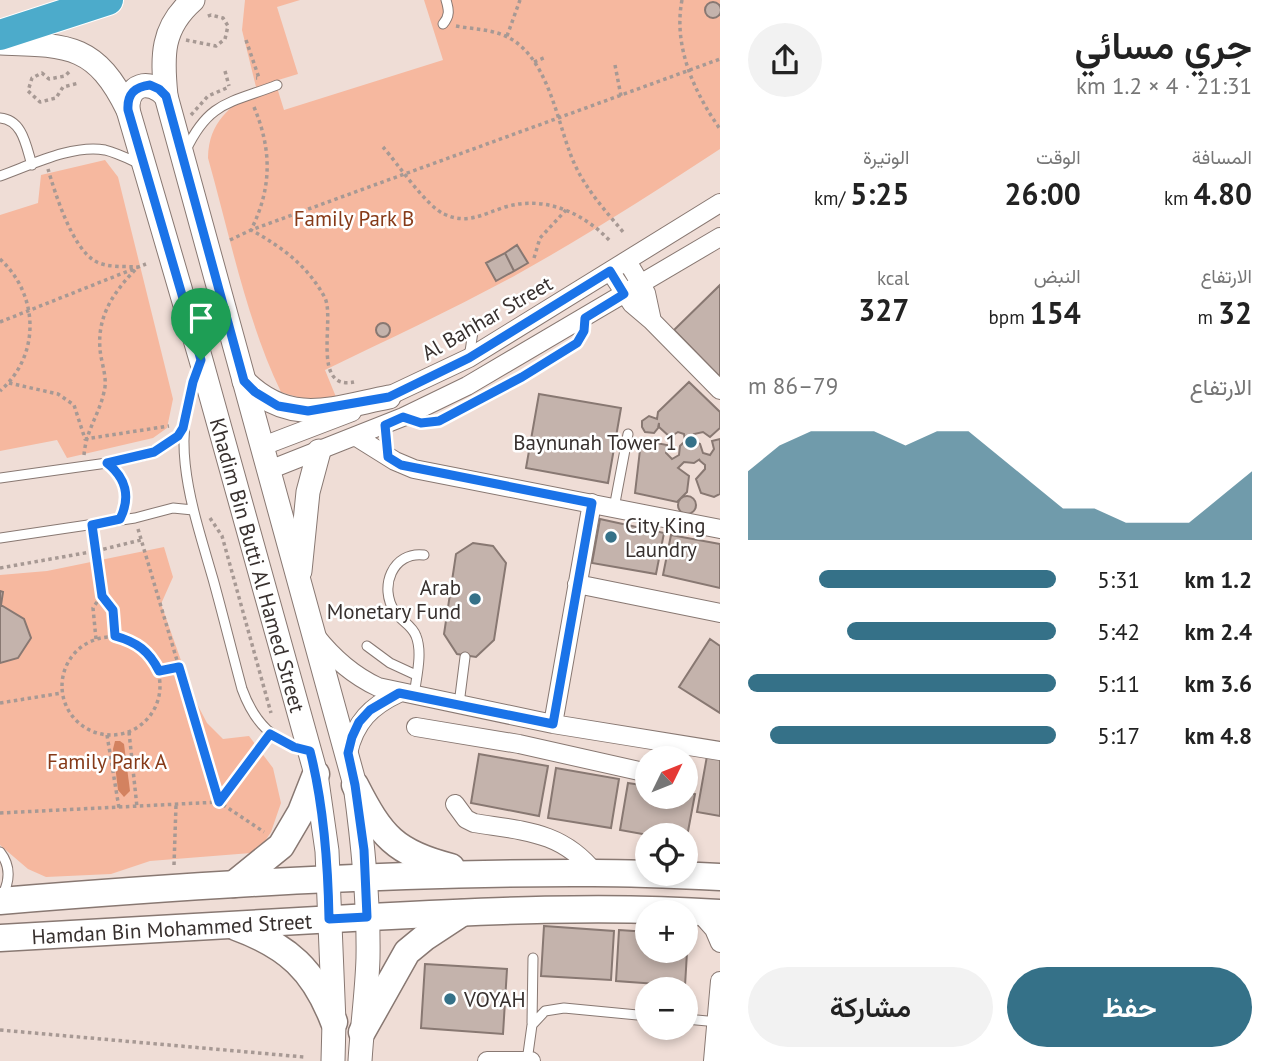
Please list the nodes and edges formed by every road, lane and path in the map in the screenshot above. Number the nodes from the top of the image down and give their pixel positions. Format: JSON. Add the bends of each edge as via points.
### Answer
{"nodes":[{"id":1,"x":108,"y":0,"type":"edge"},
{"id":2,"x":446,"y":0,"type":"edge"},
{"id":3,"x":520,"y":0,"type":"edge"},
{"id":4,"x":682,"y":0,"type":"edge"},
{"id":5,"x":198,"y":9,"type":"edge"},
{"id":6,"x":443,"y":24,"type":"joint"},
{"id":7,"x":0,"y":35,"type":"edge"},
{"id":8,"x":507,"y":36,"type":"junction"},
{"id":9,"x":183,"y":39,"type":"dead end"},
{"id":10,"x":246,"y":40,"type":"dead end"},
{"id":11,"x":0,"y":43,"type":"edge"},
{"id":12,"x":546,"y":57,"type":"dead end"},
{"id":13,"x":720,"y":59,"type":"edge"},
{"id":14,"x":534,"y":62,"type":"junction"},
{"id":15,"x":615,"y":65,"type":"dead end"},
{"id":16,"x":689,"y":70,"type":"junction"},
{"id":17,"x":225,"y":71,"type":"dead end"},
{"id":18,"x":69,"y":72,"type":"dead end"},
{"id":19,"x":246,"y":82,"type":"dead end"},
{"id":20,"x":79,"y":83,"type":"dead end"},
{"id":21,"x":238,"y":84,"type":"dead end"},
{"id":22,"x":276,"y":85,"type":"dead end"},
{"id":23,"x":230,"y":87,"type":"junction"},
{"id":24,"x":621,"y":96,"type":"junction"},
{"id":25,"x":176,"y":100,"type":"junction"},
{"id":26,"x":252,"y":104,"type":"dead end"},
{"id":27,"x":128,"y":110,"type":"junction"},
{"id":28,"x":0,"y":118,"type":"edge"},
{"id":29,"x":559,"y":118,"type":"junction"},
{"id":30,"x":720,"y":129,"type":"edge"},
{"id":31,"x":383,"y":147,"type":"dead end"},
{"id":32,"x":182,"y":158,"type":"junction"},
{"id":33,"x":45,"y":160,"type":"junction"},
{"id":34,"x":142,"y":164,"type":"junction"},
{"id":35,"x":32,"y":165,"type":"junction"},
{"id":36,"x":407,"y":174,"type":"junction"},
{"id":37,"x":0,"y":176,"type":"edge"},
{"id":38,"x":720,"y":203,"type":"edge"},
{"id":39,"x":566,"y":210,"type":"junction"},
{"id":40,"x":251,"y":230,"type":"junction"},
{"id":41,"x":624,"y":233,"type":"dead end"},
{"id":42,"x":720,"y":237,"type":"edge"},
{"id":43,"x":230,"y":240,"type":"dead end"},
{"id":44,"x":611,"y":242,"type":"dead end"},
{"id":45,"x":534,"y":258,"type":"dead end"},
{"id":46,"x":0,"y":259,"type":"edge"},
{"id":47,"x":627,"y":261,"type":"junction"},
{"id":48,"x":146,"y":264,"type":"dead end"},
{"id":49,"x":138,"y":267,"type":"junction"},
{"id":50,"x":610,"y":271,"type":"junction"},
{"id":51,"x":641,"y":284,"type":"junction"},
{"id":52,"x":624,"y":294,"type":"junction"},
{"id":53,"x":30,"y":311,"type":"junction"},
{"id":54,"x":652,"y":321,"type":"junction"},
{"id":55,"x":0,"y":322,"type":"edge"},
{"id":56,"x":474,"y":325,"type":"dead end"},
{"id":57,"x":469,"y":358,"type":"junction"},
{"id":58,"x":201,"y":360,"type":"junction"},
{"id":59,"x":244,"y":381,"type":"junction"},
{"id":60,"x":354,"y":382,"type":"dead end"},
{"id":61,"x":9,"y":383,"type":"junction"},
{"id":62,"x":720,"y":390,"type":"edge"},
{"id":63,"x":0,"y":391,"type":"edge"},
{"id":64,"x":389,"y":397,"type":"junction"},
{"id":65,"x":385,"y":425,"type":"junction"},
{"id":66,"x":183,"y":428,"type":"junction"},
{"id":67,"x":628,"y":434,"type":"dead end"},
{"id":68,"x":355,"y":436,"type":"junction"},
{"id":69,"x":85,"y":439,"type":"junction"},
{"id":70,"x":263,"y":446,"type":"junction"},
{"id":71,"x":320,"y":451,"type":"junction"},
{"id":72,"x":388,"y":457,"type":"junction"},
{"id":73,"x":107,"y":463,"type":"junction"},
{"id":74,"x":270,"y":470,"type":"junction"},
{"id":75,"x":0,"y":478,"type":"edge"},
{"id":76,"x":592,"y":503,"type":"junction"},
{"id":77,"x":614,"y":508,"type":"junction"},
{"id":78,"x":194,"y":510,"type":"junction"},
{"id":79,"x":206,"y":513,"type":"dead end"},
{"id":80,"x":135,"y":518,"type":"junction"},
{"id":81,"x":120,"y":519,"type":"junction"},
{"id":82,"x":92,"y":525,"type":"junction"},
{"id":83,"x":720,"y":530,"type":"edge"},
{"id":84,"x":0,"y":538,"type":"edge"},
{"id":85,"x":141,"y":540,"type":"junction"},
{"id":86,"x":96,"y":551,"type":"junction"},
{"id":87,"x":424,"y":555,"type":"dead end"},
{"id":88,"x":0,"y":568,"type":"edge"},
{"id":89,"x":299,"y":584,"type":"junction"},
{"id":90,"x":578,"y":584,"type":"junction"},
{"id":91,"x":102,"y":596,"type":"junction"},
{"id":92,"x":720,"y":613,"type":"edge"},
{"id":93,"x":314,"y":634,"type":"junction"},
{"id":94,"x":115,"y":636,"type":"junction"},
{"id":95,"x":96,"y":639,"type":"junction"},
{"id":96,"x":367,"y":646,"type":"dead end"},
{"id":97,"x":465,"y":657,"type":"dead end"},
{"id":98,"x":179,"y":667,"type":"junction"},
{"id":99,"x":159,"y":671,"type":"junction"},
{"id":100,"x":416,"y":675,"type":"junction"},
{"id":101,"x":62,"y":693,"type":"junction"},
{"id":102,"x":406,"y":694,"type":"junction"},
{"id":103,"x":0,"y":703,"type":"edge"},
{"id":104,"x":459,"y":704,"type":"junction"},
{"id":105,"x":499,"y":712,"type":"junction"},
{"id":106,"x":553,"y":724,"type":"junction"},
{"id":107,"x":416,"y":727,"type":"dead end"},
{"id":108,"x":129,"y":732,"type":"junction"},
{"id":109,"x":270,"y":734,"type":"junction"},
{"id":110,"x":107,"y":735,"type":"junction"},
{"id":111,"x":519,"y":744,"type":"junction"},
{"id":112,"x":649,"y":746,"type":"edge"},
{"id":113,"x":720,"y":751,"type":"edge"},
{"id":114,"x":348,"y":753,"type":"junction"},
{"id":115,"x":698,"y":754,"type":"edge"},
{"id":116,"x":313,"y":762,"type":"junction"},
{"id":117,"x":635,"y":770,"type":"edge"},
{"id":118,"x":355,"y":785,"type":"junction"},
{"id":119,"x":219,"y":802,"type":"junction"},
{"id":120,"x":455,"y":804,"type":"dead end"},
{"id":121,"x":176,"y":805,"type":"junction"},
{"id":122,"x":137,"y":807,"type":"junction"},
{"id":123,"x":119,"y":808,"type":"junction"},
{"id":124,"x":0,"y":813,"type":"edge"},
{"id":125,"x":274,"y":839,"type":"dead end"},
{"id":126,"x":0,"y":852,"type":"edge"},
{"id":127,"x":174,"y":864,"type":"dead end"},
{"id":128,"x":595,"y":873,"type":"junction"},
{"id":129,"x":480,"y":874,"type":"junction"},
{"id":130,"x":720,"y":877,"type":"edge"},
{"id":131,"x":366,"y":878,"type":"junction"},
{"id":132,"x":328,"y":881,"type":"junction"},
{"id":133,"x":234,"y":884,"type":"junction"},
{"id":134,"x":0,"y":901,"type":"edge"},
{"id":135,"x":462,"y":912,"type":"junction"},
{"id":136,"x":709,"y":912,"type":"edge"},
{"id":137,"x":367,"y":917,"type":"junction"},
{"id":138,"x":329,"y":919,"type":"junction"},
{"id":139,"x":228,"y":924,"type":"junction"},
{"id":140,"x":0,"y":938,"type":"edge"},
{"id":141,"x":720,"y":943,"type":"edge"},
{"id":142,"x":533,"y":958,"type":"dead end"},
{"id":143,"x":720,"y":981,"type":"edge"},
{"id":144,"x":635,"y":1015,"type":"edge"},
{"id":145,"x":698,"y":1020,"type":"edge"},
{"id":146,"x":334,"y":1022,"type":"junction"},
{"id":147,"x":718,"y":1022,"type":"edge"},
{"id":148,"x":532,"y":1025,"type":"junction"},
{"id":149,"x":0,"y":1030,"type":"edge"},
{"id":150,"x":362,"y":1032,"type":"junction"},
{"id":151,"x":304,"y":1057,"type":"dead end"},
{"id":152,"x":333,"y":1061,"type":"edge"},
{"id":153,"x":360,"y":1061,"type":"edge"},
{"id":154,"x":487,"y":1061,"type":"edge"},
{"id":155,"x":529,"y":1061,"type":"edge"},
{"id":156,"x":713,"y":1061,"type":"edge"}],
"edges":[{"from":1,"to":7,"type":"highway"},
{"from":2,"to":6,"type":"lane","via":[[449,11]]},
{"from":3,"to":8,"type":"path"},
{"from":4,"to":16,"type":"path","via":[[680,35]]},
{"from":5,"to":9,"type":"path","via":[[223,18],[228,26],[225,39],[216,46]]},
{"from":5,"to":25,"type":"street","name":"Khadim Bin Butti Al Hamed Street","via":[[177,16],[168,32],[164,72]]},
{"from":6,"to":8,"type":"path"},
{"from":8,"to":14,"type":"path"},
{"from":10,"to":19,"type":"path","via":[[259,78]]},
{"from":11,"to":27,"type":"street","name":"Khadim Bin Butti Al Hamed Street","via":[[54,47],[89,57],[110,78]]},
{"from":12,"to":14,"type":"path"},
{"from":13,"to":16,"type":"path"},
{"from":14,"to":29,"type":"path"},
{"from":15,"to":24,"type":"path"},
{"from":16,"to":24,"type":"path"},
{"from":16,"to":30,"type":"path"},
{"from":17,"to":23,"type":"path"},
{"from":18,"to":20,"type":"path","via":[[49,79],[42,73],[32,78],[28,91],[40,102]]},
{"from":21,"to":23,"type":"path"},
{"from":22,"to":32,"type":"lane","via":[[226,103],[210,114],[195,130]]},
{"from":23,"to":25,"type":"path","via":[[208,96],[189,117]]},
{"from":24,"to":29,"type":"path"},
{"from":25,"to":27,"type":"street","via":[[150,85],[140,86],[127,101]]},
{"from":25,"to":32,"type":"street","name":"Khadim Bin Butti Al Hamed Street"},
{"from":26,"to":40,"type":"path","via":[[268,150],[268,174]]},
{"from":27,"to":34,"type":"street","name":"Khadim Bin Butti Al Hamed Street"},
{"from":28,"to":35,"type":"lane","via":[[20,130]]},
{"from":29,"to":36,"type":"path"},
{"from":29,"to":41,"type":"path","via":[[570,155],[591,195]]},
{"from":31,"to":36,"type":"path"},
{"from":32,"to":59,"type":"street","name":"Khadim Bin Butti Al Hamed Street"},
{"from":33,"to":34,"type":"lane","via":[[90,149]]},
{"from":33,"to":35,"type":"lane"},
{"from":33,"to":49,"type":"path","via":[[66,222],[84,253],[108,265]]},
{"from":34,"to":58,"type":"street","name":"Khadim Bin Butti Al Hamed Street"},
{"from":35,"to":37,"type":"lane"},
{"from":36,"to":39,"type":"path","via":[[436,210],[459,219],[517,204]]},
{"from":36,"to":40,"type":"path"},
{"from":38,"to":47,"type":"street","name":"Al Bahhar Street"},
{"from":39,"to":44,"type":"path"},
{"from":39,"to":45,"type":"path","via":[[540,238]]},
{"from":40,"to":43,"type":"path"},
{"from":40,"to":60,"type":"path","via":[[280,246],[310,274],[326,301],[328,367],[344,382]]},
{"from":42,"to":51,"type":"street"},
{"from":46,"to":53,"type":"path","via":[[22,286]]},
{"from":47,"to":50,"type":"street","name":"Al Bahhar Street"},
{"from":47,"to":51,"type":"street"},
{"from":48,"to":49,"type":"path"},
{"from":49,"to":53,"type":"path"},
{"from":49,"to":69,"type":"path","via":[[110,300],[104,316],[100,347],[105,389]]},
{"from":50,"to":52,"type":"street"},
{"from":50,"to":57,"type":"street","name":"Al Bahhar Street"},
{"from":51,"to":52,"type":"street"},
{"from":51,"to":54,"type":"street"},
{"from":52,"to":54,"type":"street"},
{"from":52,"to":65,"type":"street","via":[[499,369]]},
{"from":53,"to":55,"type":"path"},
{"from":53,"to":61,"type":"path","via":[[28,348]]},
{"from":54,"to":62,"type":"street"},
{"from":56,"to":57,"type":"lane"},
{"from":57,"to":64,"type":"street","name":"Al Bahhar Street"},
{"from":58,"to":66,"type":"lane"},
{"from":58,"to":116,"type":"street","name":"Khadim Bin Butti Al Hamed Street"},
{"from":59,"to":64,"type":"street","via":[[278,406],[308,411]]},
{"from":59,"to":70,"type":"street","name":"Khadim Bin Butti Al Hamed Street"},
{"from":61,"to":63,"type":"path"},
{"from":61,"to":69,"type":"path","via":[[58,394],[74,405]]},
{"from":64,"to":70,"type":"street","name":"Al Bahhar Street"},
{"from":65,"to":68,"type":"street"},
{"from":65,"to":72,"type":"street"},
{"from":66,"to":69,"type":"path","via":[[174,425]]},
{"from":66,"to":73,"type":"lane","via":[[154,452]]},
{"from":66,"to":78,"type":"lane"},
{"from":67,"to":77,"type":"lane"},
{"from":68,"to":71,"type":"street"},
{"from":68,"to":72,"type":"street"},
{"from":70,"to":74,"type":"street","name":"Khadim Bin Butti Al Hamed Street"},
{"from":71,"to":74,"type":"street"},
{"from":71,"to":89,"type":"street","via":[[308,492]]},
{"from":72,"to":76,"type":"street","via":[[414,469]]},
{"from":73,"to":75,"type":"lane"},
{"from":73,"to":81,"type":"lane","via":[[120,476],[126,493]]},
{"from":74,"to":89,"type":"street","name":"Khadim Bin Butti Al Hamed Street"},
{"from":76,"to":77,"type":"street"},
{"from":76,"to":90,"type":"street"},
{"from":77,"to":83,"type":"street"},
{"from":78,"to":80,"type":"lane","via":[[173,508]]},
{"from":78,"to":109,"type":"lane","via":[[242,689],[249,708]]},
{"from":79,"to":109,"type":"path","via":[[222,536],[274,726]]},
{"from":80,"to":81,"type":"lane"},
{"from":80,"to":85,"type":"path"},
{"from":81,"to":82,"type":"lane"},
{"from":82,"to":84,"type":"lane"},
{"from":82,"to":86,"type":"path"},
{"from":85,"to":86,"type":"path"},
{"from":85,"to":98,"type":"path"},
{"from":86,"to":88,"type":"path"},
{"from":86,"to":91,"type":"path"},
{"from":87,"to":100,"type":"lane","via":[[399,561],[388,589],[395,613],[412,628],[419,645]]},
{"from":89,"to":93,"type":"street","name":"Khadim Bin Butti Al Hamed Street"},
{"from":90,"to":92,"type":"street"},
{"from":90,"to":106,"type":"street"},
{"from":91,"to":94,"type":"path","via":[[113,610]]},
{"from":91,"to":95,"type":"path","via":[[93,608]]},
{"from":93,"to":102,"type":"street","via":[[359,678]]},
{"from":93,"to":114,"type":"street","name":"Khadim Bin Butti Al Hamed Street"},
{"from":94,"to":95,"type":"path"},
{"from":94,"to":99,"type":"path","via":[[142,647]]},
{"from":95,"to":101,"type":"path","via":[[73,654],[62,679]]},
{"from":96,"to":100,"type":"lane"},
{"from":97,"to":104,"type":"lane"},
{"from":98,"to":99,"type":"path"},
{"from":98,"to":119,"type":"path"},
{"from":99,"to":108,"type":"path","via":[[159,701],[142,725]]},
{"from":100,"to":102,"type":"lane"},
{"from":101,"to":103,"type":"path"},
{"from":101,"to":110,"type":"path","via":[[82,726]]},
{"from":102,"to":104,"type":"street"},
{"from":102,"to":114,"type":"street","via":[[370,710],[359,722]]},
{"from":104,"to":105,"type":"street"},
{"from":105,"to":106,"type":"street"},
{"from":105,"to":111,"type":"street"},
{"from":106,"to":112,"type":"street"},
{"from":107,"to":111,"type":"street"},
{"from":108,"to":110,"type":"path"},
{"from":108,"to":122,"type":"path"},
{"from":109,"to":116,"type":"lane"},
{"from":109,"to":119,"type":"path"},
{"from":110,"to":123,"type":"path"},
{"from":111,"to":117,"type":"street"},
{"from":113,"to":115,"type":"street"},
{"from":114,"to":118,"type":"street","name":"Khadim Bin Butti Al Hamed Street"},
{"from":116,"to":132,"type":"street","name":"Khadim Bin Butti Al Hamed Street"},
{"from":116,"to":133,"type":"main road","via":[[301,812],[286,839]]},
{"from":118,"to":129,"type":"main road","via":[[369,813],[393,842],[428,861]]},
{"from":118,"to":131,"type":"street","name":"Khadim Bin Butti Al Hamed Street"},
{"from":119,"to":121,"type":"path"},
{"from":119,"to":125,"type":"path"},
{"from":120,"to":128,"type":"street","via":[[474,822],[553,838],[576,852]]},
{"from":121,"to":122,"type":"path"},
{"from":121,"to":127,"type":"path"},
{"from":122,"to":123,"type":"path"},
{"from":123,"to":124,"type":"path"},
{"from":126,"to":134,"type":"lane","via":[[8,869]]},
{"from":128,"to":129,"type":"main road","name":"Hamdan Bin Mohammed Street"},
{"from":128,"to":130,"type":"main road","name":"Hamdan Bin Mohammed Street"},
{"from":129,"to":131,"type":"main road","name":"Hamdan Bin Mohammed Street"},
{"from":131,"to":132,"type":"main road","name":"Hamdan Bin Mohammed Street"},
{"from":131,"to":137,"type":"street","name":"Khadim Bin Butti Al Hamed Street"},
{"from":132,"to":133,"type":"main road","name":"Hamdan Bin Mohammed Street"},
{"from":132,"to":138,"type":"street","name":"Khadim Bin Butti Al Hamed Street"},
{"from":133,"to":134,"type":"main road","name":"Hamdan Bin Mohammed Street"},
{"from":135,"to":136,"type":"main road","name":"Hamdan Bin Mohammed Street"},
{"from":135,"to":137,"type":"main road","name":"Hamdan Bin Mohammed Street"},
{"from":135,"to":150,"type":"main road","via":[[407,952]]},
{"from":136,"to":141,"type":"street"},
{"from":137,"to":138,"type":"main road","name":"Hamdan Bin Mohammed Street"},
{"from":137,"to":150,"type":"street","name":"Khadim Bin Butti Al Hamed Street"},
{"from":138,"to":139,"type":"main road","name":"Hamdan Bin Mohammed Street"},
{"from":138,"to":146,"type":"street","name":"Khadim Bin Butti Al Hamed Street"},
{"from":139,"to":140,"type":"main road","name":"Hamdan Bin Mohammed Street"},
{"from":139,"to":146,"type":"main road","via":[[276,944],[296,959],[321,991]]},
{"from":142,"to":148,"type":"lane"},
{"from":143,"to":147,"type":"street"},
{"from":144,"to":148,"type":"lane","via":[[554,1008]]},
{"from":145,"to":147,"type":"lane"},
{"from":146,"to":152,"type":"street","name":"Khadim Bin Butti Al Hamed Street"},
{"from":147,"to":156,"type":"street"},
{"from":148,"to":155,"type":"lane"},
{"from":149,"to":151,"type":"path"},
{"from":150,"to":153,"type":"street","name":"Khadim Bin Butti Al Hamed Street"},
{"from":154,"to":155,"type":"street"}]}
